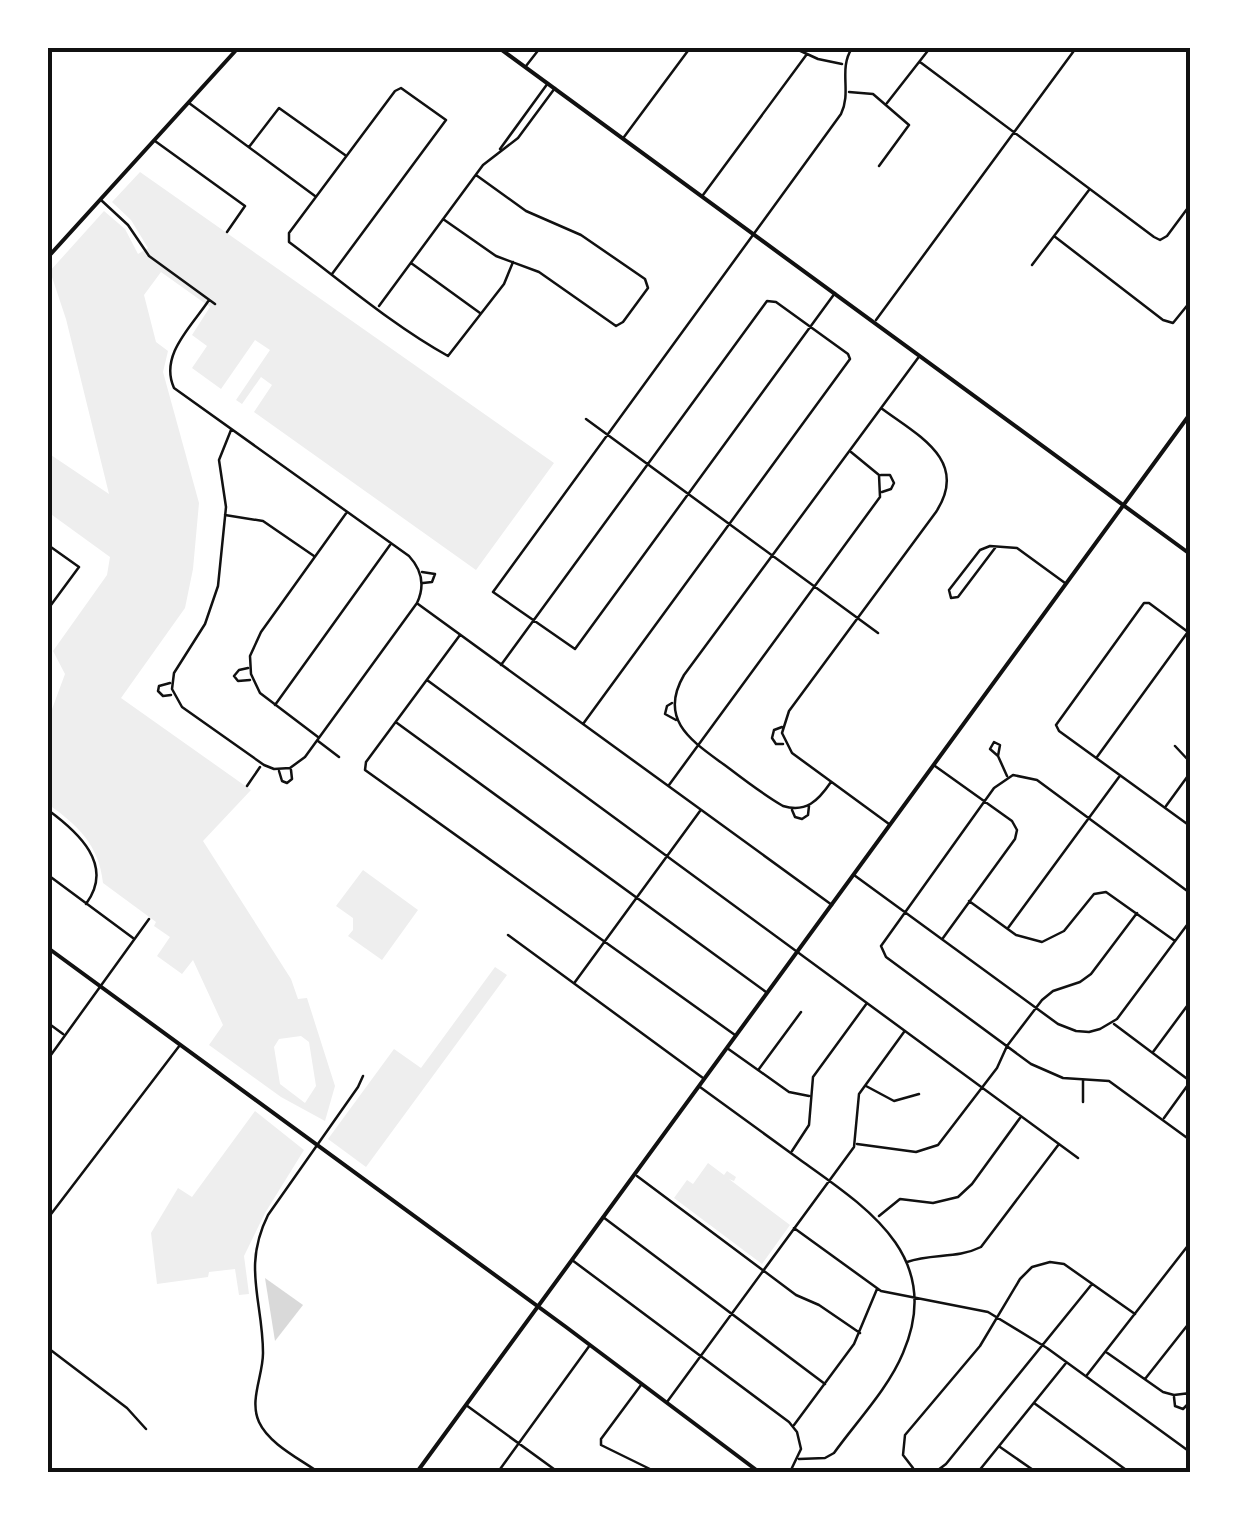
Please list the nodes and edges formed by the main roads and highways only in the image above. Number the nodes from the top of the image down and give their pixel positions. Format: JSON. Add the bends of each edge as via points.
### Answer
{"nodes":[{"id":1,"x":238,"y":48,"type":"edge"},
{"id":2,"x":500,"y":48,"type":"edge"},
{"id":3,"x":48,"y":256,"type":"edge"},
{"id":4,"x":1190,"y":414,"type":"edge"},
{"id":5,"x":1124,"y":505,"type":"junction"},
{"id":6,"x":1190,"y":554,"type":"edge"},
{"id":7,"x":48,"y":948,"type":"edge"},
{"id":8,"x":538,"y":1306,"type":"junction"},
{"id":9,"x":417,"y":1472,"type":"edge"},
{"id":10,"x":759,"y":1472,"type":"edge"}],
"edges":[{"from":1,"to":3,"type":"main road"},
{"from":2,"to":5,"type":"main road"},
{"from":4,"to":5,"type":"main road"},
{"from":5,"to":6,"type":"main road"},
{"from":5,"to":8,"type":"main road"},
{"from":7,"to":8,"type":"main road"},
{"from":8,"to":9,"type":"main road"},
{"from":8,"to":10,"type":"main road"}]}
